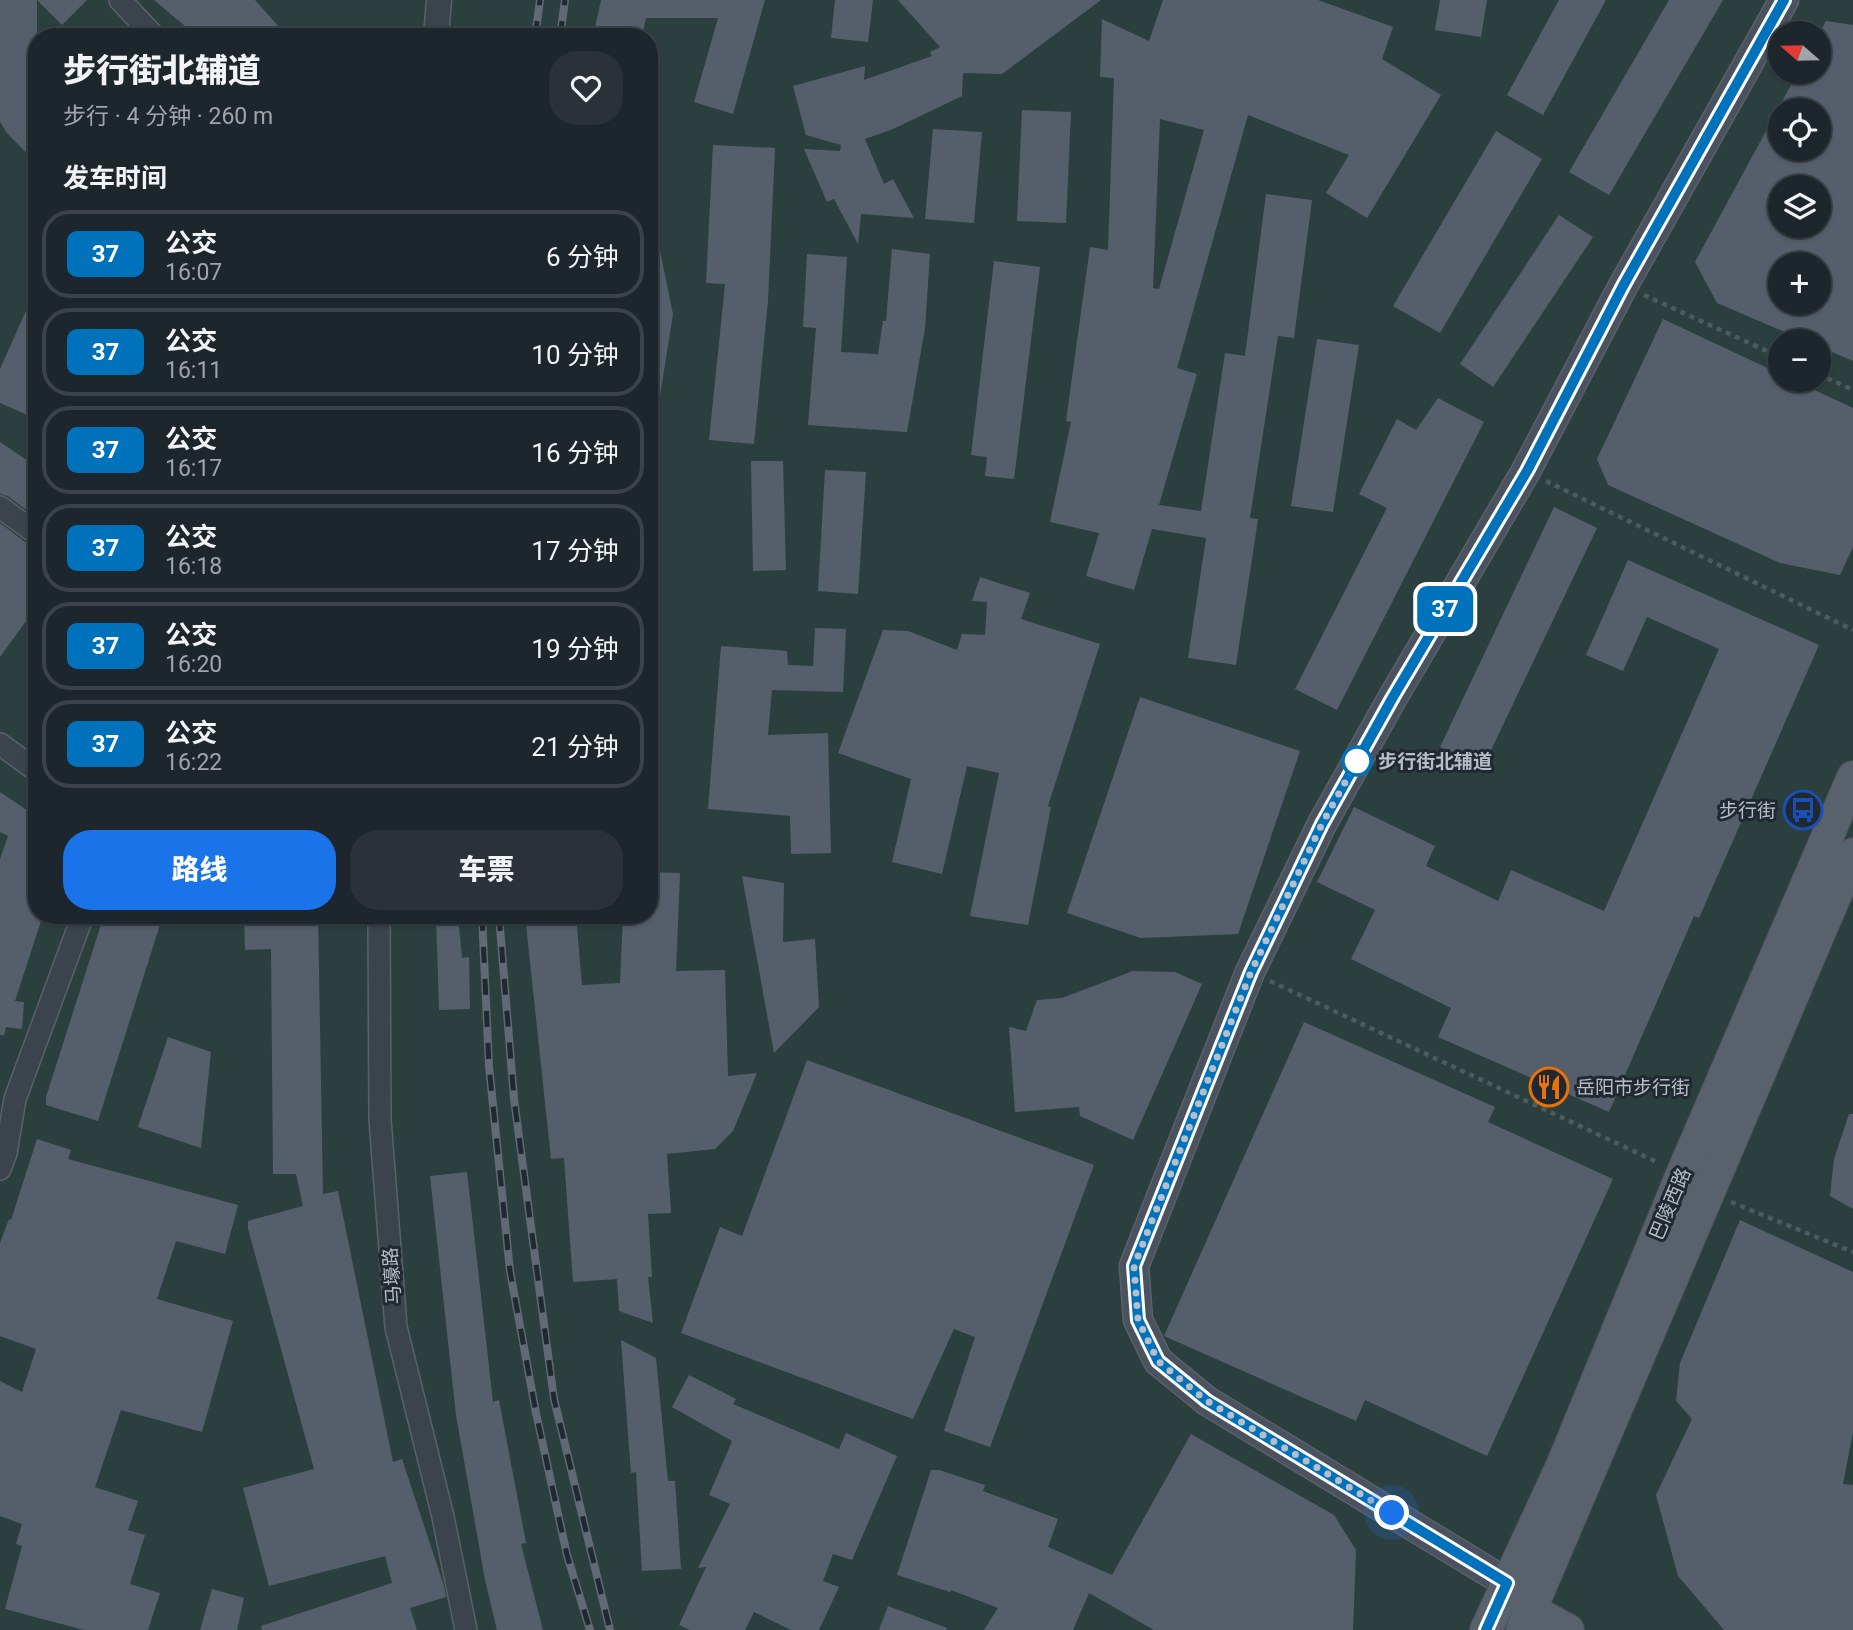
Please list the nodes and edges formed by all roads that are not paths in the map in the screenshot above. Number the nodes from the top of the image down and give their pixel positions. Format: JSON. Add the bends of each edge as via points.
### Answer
{"nodes":[{"id":1,"x":120,"y":0,"type":"edge"},
{"id":2,"x":439,"y":0,"type":"edge"},
{"id":3,"x":1784,"y":0,"type":"edge"},
{"id":4,"x":146,"y":28,"type":"edge"},
{"id":5,"x":437,"y":28,"type":"edge"},
{"id":6,"x":0,"y":507,"type":"edge"},
{"id":7,"x":28,"y":527,"type":"edge"},
{"id":8,"x":0,"y":744,"type":"edge"},
{"id":9,"x":28,"y":764,"type":"edge"},
{"id":10,"x":1853,"y":777,"type":"edge"},
{"id":11,"x":1853,"y":855,"type":"edge"},
{"id":12,"x":80,"y":924,"type":"edge"},
{"id":13,"x":379,"y":924,"type":"edge"},
{"id":14,"x":0,"y":1169,"type":"edge"},
{"id":15,"x":1695,"y":1183,"type":"junction"},
{"id":16,"x":1507,"y":1583,"type":"junction"},
{"id":17,"x":1526,"y":1620,"type":"edge"},
{"id":18,"x":466,"y":1630,"type":"edge"},
{"id":19,"x":1486,"y":1630,"type":"edge"},
{"id":20,"x":1569,"y":1630,"type":"edge"}],
"edges":[{"from":1,"to":4,"type":"street"},
{"from":2,"to":5,"type":"street"},
{"from":3,"to":16,"type":"main road","via":[[1623,286],[1527,471],[1322,824],[1251,972],[1134,1266],[1138,1320],[1158,1361],[1207,1401]]},
{"from":6,"to":7,"type":"street"},
{"from":8,"to":9,"type":"street"},
{"from":10,"to":15,"type":"main road","name":"巴陵西路"},
{"from":11,"to":15,"type":"main road","name":"巴陵西路"},
{"from":12,"to":14,"type":"street","via":[[15,1099]]},
{"from":13,"to":18,"type":"street","name":"马壕路","via":[[380,1119],[396,1327]]},
{"from":15,"to":16,"type":"main road","name":"巴陵西路"},
{"from":15,"to":17,"type":"main road","name":"巴陵西路"},
{"from":16,"to":17,"type":"main road"},
{"from":16,"to":19,"type":"main road","name":"巴陵西路"},
{"from":17,"to":20,"type":"main road"}]}
